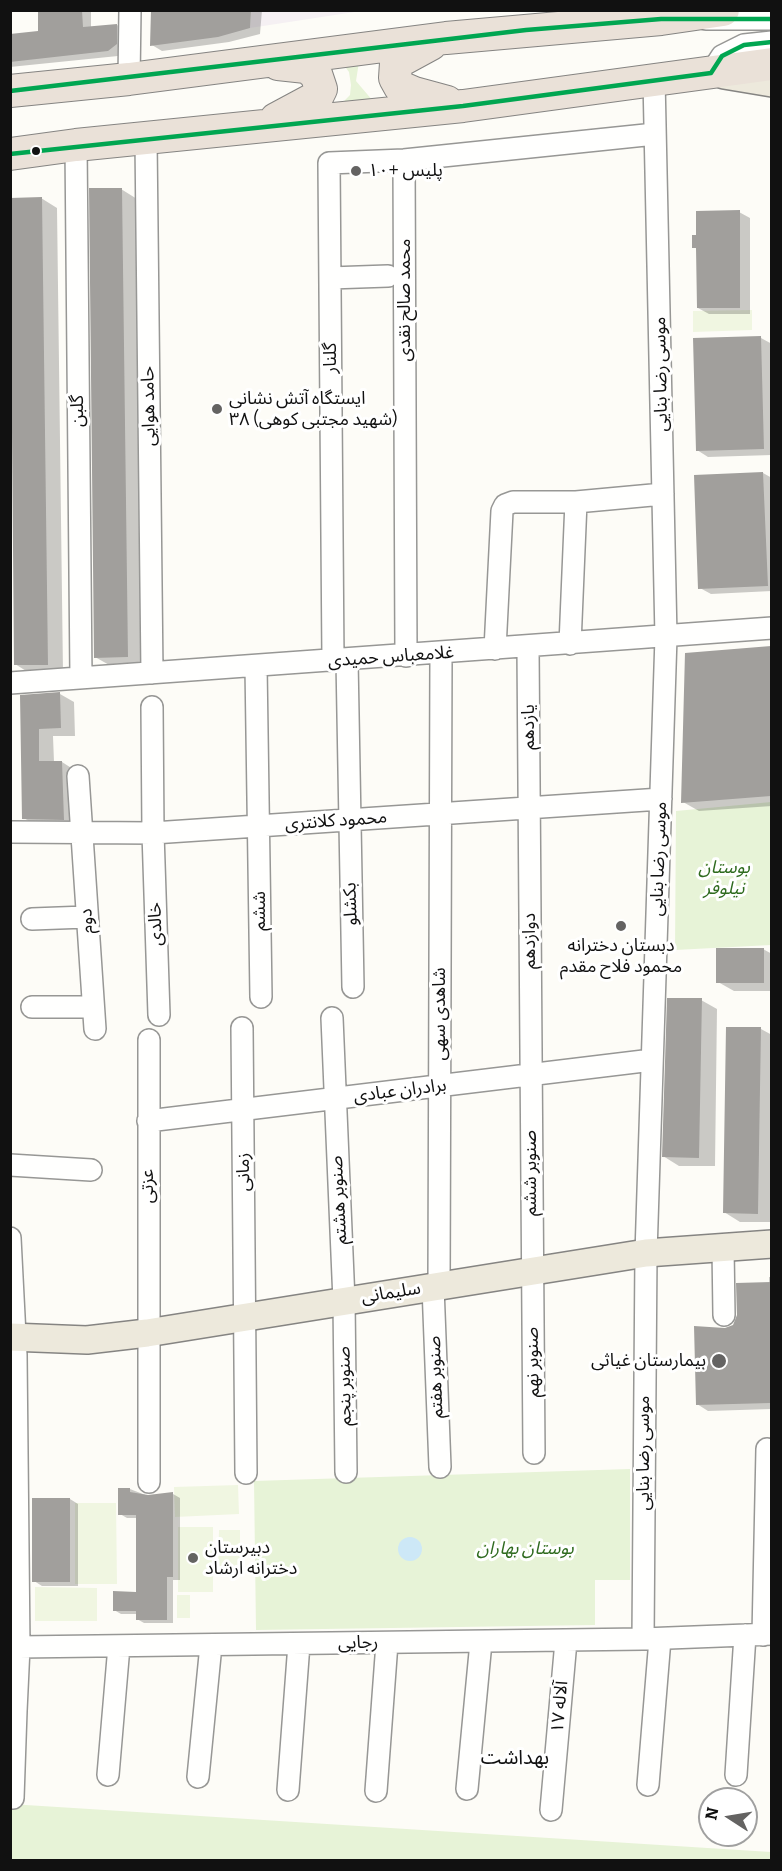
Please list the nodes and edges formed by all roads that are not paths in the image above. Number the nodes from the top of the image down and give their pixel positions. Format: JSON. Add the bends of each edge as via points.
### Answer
{"nodes":[{"id":1,"x":130,"y":10,"type":"edge"},
{"id":2,"x":723,"y":10,"type":"edge"},
{"id":3,"x":661,"y":19,"type":"junction"},
{"id":4,"x":771,"y":19,"type":"edge"},
{"id":5,"x":446,"y":38,"type":"junction"},
{"id":6,"x":771,"y":42,"type":"edge"},
{"id":7,"x":256,"y":61,"type":"junction"},
{"id":8,"x":771,"y":64,"type":"edge"},
{"id":9,"x":711,"y":73,"type":"junction"},
{"id":10,"x":129,"y":80,"type":"junction"},
{"id":11,"x":654,"y":80,"type":"junction"},
{"id":12,"x":771,"y":83,"type":"edge"},
{"id":13,"x":10,"y":90,"type":"edge"},
{"id":14,"x":463,"y":106,"type":"junction"},
{"id":15,"x":254,"y":129,"type":"junction"},
{"id":16,"x":655,"y":134,"type":"junction"},
{"id":17,"x":146,"y":140,"type":"junction"},
{"id":18,"x":76,"y":145,"type":"junction"},
{"id":19,"x":10,"y":154,"type":"edge"},
{"id":20,"x":404,"y":159,"type":"junction"},
{"id":21,"x":388,"y":276,"type":"dead end"},
{"id":22,"x":330,"y":278,"type":"junction"},
{"id":23,"x":663,"y":494,"type":"junction"},
{"id":24,"x":576,"y":502,"type":"junction"},
{"id":25,"x":771,"y":628,"type":"edge"},
{"id":26,"x":666,"y":637,"type":"junction"},
{"id":27,"x":570,"y":644,"type":"junction"},
{"id":28,"x":528,"y":647,"type":"junction"},
{"id":29,"x":495,"y":649,"type":"junction"},
{"id":30,"x":441,"y":653,"type":"junction"},
{"id":31,"x":406,"y":656,"type":"junction"},
{"id":32,"x":340,"y":660,"type":"junction"},
{"id":33,"x":256,"y":666,"type":"junction"},
{"id":34,"x":152,"y":673,"type":"junction"},
{"id":35,"x":81,"y":678,"type":"junction"},
{"id":36,"x":10,"y":683,"type":"edge"},
{"id":37,"x":152,"y":707,"type":"dead end"},
{"id":38,"x":78,"y":776,"type":"dead end"},
{"id":39,"x":661,"y":799,"type":"junction"},
{"id":40,"x":529,"y":808,"type":"junction"},
{"id":41,"x":440,"y":814,"type":"junction"},
{"id":42,"x":348,"y":820,"type":"junction"},
{"id":43,"x":260,"y":826,"type":"junction"},
{"id":44,"x":10,"y":832,"type":"edge"},
{"id":45,"x":153,"y":833,"type":"junction"},
{"id":46,"x":83,"y":834,"type":"junction"},
{"id":47,"x":86,"y":917,"type":"junction"},
{"id":48,"x":32,"y":919,"type":"dead end"},
{"id":49,"x":353,"y":987,"type":"dead end"},
{"id":50,"x":261,"y":997,"type":"dead end"},
{"id":51,"x":32,"y":1007,"type":"dead end"},
{"id":52,"x":93,"y":1007,"type":"junction"},
{"id":53,"x":159,"y":1015,"type":"dead end"},
{"id":54,"x":332,"y":1018,"type":"dead end"},
{"id":55,"x":242,"y":1028,"type":"dead end"},
{"id":56,"x":95,"y":1029,"type":"dead end"},
{"id":57,"x":149,"y":1040,"type":"dead end"},
{"id":58,"x":652,"y":1059,"type":"junction"},
{"id":59,"x":530,"y":1075,"type":"junction"},
{"id":60,"x":440,"y":1086,"type":"junction"},
{"id":61,"x":335,"y":1098,"type":"junction"},
{"id":62,"x":243,"y":1111,"type":"junction"},
{"id":63,"x":148,"y":1121,"type":"junction"},
{"id":64,"x":10,"y":1165,"type":"edge"},
{"id":65,"x":90,"y":1170,"type":"dead end"},
{"id":66,"x":10,"y":1238,"type":"edge"},
{"id":67,"x":771,"y":1244,"type":"edge"},
{"id":68,"x":723,"y":1248,"type":"junction"},
{"id":69,"x":646,"y":1253,"type":"junction"},
{"id":70,"x":531,"y":1271,"type":"junction"},
{"id":71,"x":436,"y":1286,"type":"junction"},
{"id":72,"x":344,"y":1301,"type":"junction"},
{"id":73,"x":724,"y":1315,"type":"dead end"},
{"id":74,"x":246,"y":1317,"type":"junction"},
{"id":75,"x":147,"y":1333,"type":"junction"},
{"id":76,"x":13,"y":1337,"type":"edge"},
{"id":77,"x":767,"y":1449,"type":"dead end"},
{"id":78,"x":534,"y":1453,"type":"dead end"},
{"id":79,"x":440,"y":1467,"type":"dead end"},
{"id":80,"x":346,"y":1472,"type":"dead end"},
{"id":81,"x":246,"y":1473,"type":"dead end"},
{"id":82,"x":149,"y":1482,"type":"dead end"},
{"id":83,"x":14,"y":1525,"type":"edge"},
{"id":84,"x":760,"y":1635,"type":"edge"},
{"id":85,"x":651,"y":1639,"type":"junction"},
{"id":86,"x":566,"y":1641,"type":"junction"},
{"id":87,"x":482,"y":1642,"type":"junction"},
{"id":88,"x":387,"y":1643,"type":"junction"},
{"id":89,"x":299,"y":1644,"type":"junction"},
{"id":90,"x":211,"y":1645,"type":"junction"},
{"id":91,"x":119,"y":1646,"type":"junction"},
{"id":92,"x":19,"y":1647,"type":"junction"},
{"id":93,"x":13,"y":1716,"type":"edge"},
{"id":94,"x":108,"y":1775,"type":"dead end"},
{"id":95,"x":736,"y":1775,"type":"dead end"},
{"id":96,"x":198,"y":1777,"type":"dead end"},
{"id":97,"x":648,"y":1785,"type":"dead end"},
{"id":98,"x":467,"y":1789,"type":"dead end"},
{"id":99,"x":288,"y":1790,"type":"dead end"},
{"id":100,"x":376,"y":1791,"type":"dead end"},
{"id":101,"x":13,"y":1798,"type":"dead end"},
{"id":102,"x":551,"y":1810,"type":"dead end"}],
"edges":[{"from":1,"to":10,"type":"street"},
{"from":2,"to":3,"type":"highway"},
{"from":3,"to":4,"type":"street"},
{"from":3,"to":5,"type":"highway"},
{"from":5,"to":7,"type":"highway"},
{"from":5,"to":14,"type":"highway","via":[[404,56],[396,63],[395,78],[400,87],[414,93]]},
{"from":6,"to":9,"type":"street","via":[[737,48],[722,56]]},
{"from":7,"to":10,"type":"highway"},
{"from":7,"to":15,"type":"highway","via":[[306,68],[316,74],[321,89],[317,98]]},
{"from":8,"to":9,"type":"highway"},
{"from":9,"to":11,"type":"highway"},
{"from":9,"to":12,"type":"main road"},
{"from":10,"to":13,"type":"highway"},
{"from":11,"to":14,"type":"highway"},
{"from":11,"to":16,"type":"street","name":"موسی رضا بنایی"},
{"from":14,"to":15,"type":"highway"},
{"from":15,"to":17,"type":"highway"},
{"from":16,"to":20,"type":"street"},
{"from":16,"to":23,"type":"street","name":"موسی رضا بنایی"},
{"from":17,"to":18,"type":"highway"},
{"from":17,"to":34,"type":"street","name":"حامد هوایی"},
{"from":18,"to":19,"type":"highway"},
{"from":18,"to":35,"type":"street","name":"گلبن"},
{"from":20,"to":22,"type":"street","name":"گلنار","via":[[329,163]]},
{"from":20,"to":31,"type":"street","name":"محمد صالح نقدی"},
{"from":21,"to":22,"type":"street"},
{"from":22,"to":32,"type":"street","name":"گلنار"},
{"from":23,"to":24,"type":"street"},
{"from":23,"to":26,"type":"street","name":"موسی رضا بنایی"},
{"from":24,"to":27,"type":"street"},
{"from":24,"to":29,"type":"street","via":[[513,502],[502,511]]},
{"from":25,"to":26,"type":"street","name":"غلامعباس حمیدی"},
{"from":26,"to":27,"type":"street","name":"غلامعباس حمیدی"},
{"from":26,"to":39,"type":"street","name":"موسی رضا بنایی"},
{"from":27,"to":28,"type":"street","name":"غلامعباس حمیدی"},
{"from":28,"to":29,"type":"street","name":"غلامعباس حمیدی"},
{"from":28,"to":40,"type":"street","name":"یازدهم"},
{"from":29,"to":30,"type":"street","name":"غلامعباس حمیدی"},
{"from":30,"to":31,"type":"street","name":"غلامعباس حمیدی"},
{"from":30,"to":41,"type":"street","name":"شاهدی سهی"},
{"from":31,"to":32,"type":"street","name":"غلامعباس حمیدی"},
{"from":32,"to":33,"type":"street","name":"غلامعباس حمیدی"},
{"from":32,"to":42,"type":"street","name":"گلنار"},
{"from":33,"to":34,"type":"street","name":"غلامعباس حمیدی"},
{"from":33,"to":43,"type":"street","name":"ششم"},
{"from":34,"to":35,"type":"street","name":"غلامعباس حمیدی"},
{"from":35,"to":36,"type":"street","name":"غلامعباس حمیدی"},
{"from":37,"to":45,"type":"street","name":"خالدی"},
{"from":38,"to":46,"type":"street","name":"دوم"},
{"from":39,"to":40,"type":"street","name":"محمود کلانتری"},
{"from":39,"to":58,"type":"street","name":"موسی رضا بنایی"},
{"from":40,"to":41,"type":"street","name":"محمود کلانتری"},
{"from":40,"to":59,"type":"street","name":"دوازدهم"},
{"from":41,"to":42,"type":"street","name":"محمود کلانتری"},
{"from":41,"to":60,"type":"street","name":"شاهدی سهی"},
{"from":42,"to":43,"type":"street","name":"محمود کلانتری"},
{"from":42,"to":49,"type":"street","name":"بکشلو"},
{"from":43,"to":45,"type":"street","name":"محمود کلانتری"},
{"from":43,"to":50,"type":"street","name":"ششم"},
{"from":44,"to":46,"type":"street","name":"محمود کلانتری"},
{"from":45,"to":46,"type":"street","name":"محمود کلانتری"},
{"from":45,"to":53,"type":"street","name":"خالدی"},
{"from":46,"to":47,"type":"street","name":"دوم"},
{"from":47,"to":48,"type":"street"},
{"from":47,"to":52,"type":"street","name":"دوم"},
{"from":51,"to":52,"type":"street"},
{"from":52,"to":56,"type":"street","name":"دوم"},
{"from":54,"to":61,"type":"street","name":"صنوبر هشتم"},
{"from":55,"to":62,"type":"street","name":"زمانی"},
{"from":57,"to":63,"type":"street","name":"عزتی"},
{"from":58,"to":59,"type":"street","name":"برادران عبادی"},
{"from":58,"to":69,"type":"street","name":"موسی رضا بنایی"},
{"from":59,"to":60,"type":"street","name":"برادران عبادی"},
{"from":59,"to":70,"type":"street","name":"صنوبر ششم"},
{"from":60,"to":61,"type":"street","name":"برادران عبادی"},
{"from":60,"to":71,"type":"street","name":"شاهدی سهی"},
{"from":61,"to":62,"type":"street","name":"برادران عبادی"},
{"from":61,"to":72,"type":"street","name":"صنوبر هشتم"},
{"from":62,"to":63,"type":"street","name":"برادران عبادی"},
{"from":62,"to":74,"type":"street","name":"زمانی"},
{"from":63,"to":75,"type":"street","name":"عزتی"},
{"from":64,"to":65,"type":"street"},
{"from":66,"to":76,"type":"street"},
{"from":67,"to":68,"type":"main road","name":"سلیمانی"},
{"from":68,"to":69,"type":"main road","name":"سلیمانی"},
{"from":68,"to":73,"type":"street"},
{"from":69,"to":70,"type":"main road","name":"سلیمانی"},
{"from":69,"to":85,"type":"street","name":"موسی رضا بنایی"},
{"from":70,"to":71,"type":"main road","name":"سلیمانی"},
{"from":70,"to":78,"type":"street","name":"صنوبر نهم"},
{"from":71,"to":72,"type":"main road","name":"سلیمانی"},
{"from":71,"to":79,"type":"street","name":"صنوبر هفتم"},
{"from":72,"to":74,"type":"main road","name":"سلیمانی"},
{"from":72,"to":80,"type":"street","name":"صنوبر پنجم"},
{"from":74,"to":75,"type":"main road","name":"سلیمانی"},
{"from":74,"to":81,"type":"street","name":"زمانی"},
{"from":75,"to":76,"type":"main road","name":"سلیمانی","via":[[87,1340]]},
{"from":75,"to":82,"type":"street","name":"عزتی"},
{"from":76,"to":83,"type":"street"},
{"from":77,"to":84,"type":"street"},
{"from":83,"to":92,"type":"street"},
{"from":84,"to":85,"type":"street","name":"رجایی"},
{"from":84,"to":95,"type":"street"},
{"from":85,"to":86,"type":"street","name":"رجایی"},
{"from":85,"to":97,"type":"street","name":"موسی رضا بنایی"},
{"from":86,"to":87,"type":"street","name":"رجایی"},
{"from":86,"to":102,"type":"street","name":"آلاله ۱۷"},
{"from":87,"to":88,"type":"street","name":"رجایی"},
{"from":87,"to":98,"type":"street"},
{"from":88,"to":89,"type":"street","name":"رجایی"},
{"from":88,"to":100,"type":"street"},
{"from":89,"to":90,"type":"street","name":"رجایی"},
{"from":89,"to":99,"type":"street"},
{"from":90,"to":91,"type":"street","name":"رجایی"},
{"from":90,"to":96,"type":"street"},
{"from":91,"to":92,"type":"street","name":"رجایی"},
{"from":91,"to":94,"type":"street"},
{"from":92,"to":93,"type":"street"},
{"from":93,"to":101,"type":"street"}]}
